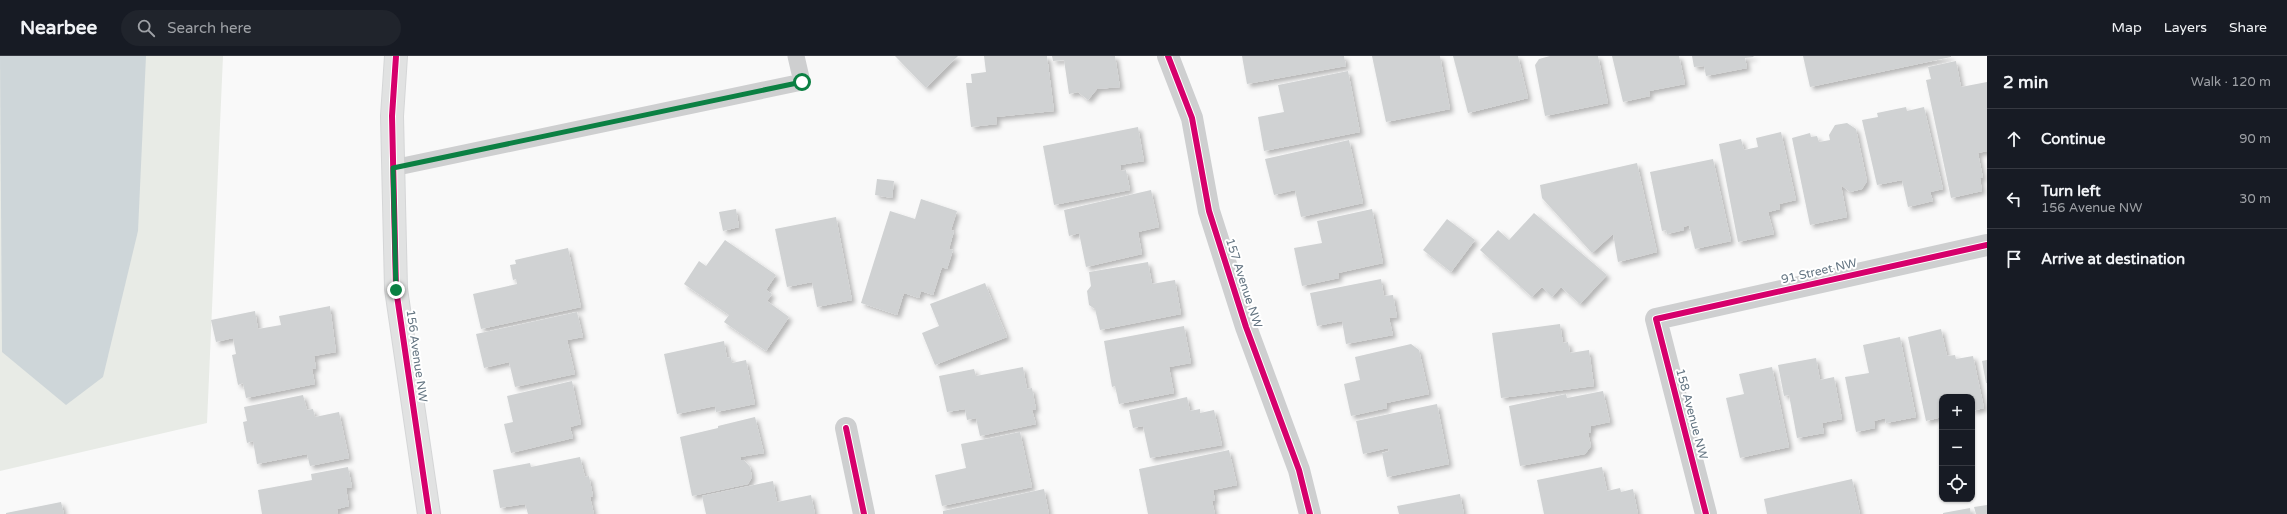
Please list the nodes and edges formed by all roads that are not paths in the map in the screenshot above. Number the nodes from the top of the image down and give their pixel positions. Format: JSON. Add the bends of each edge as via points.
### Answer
{"nodes":[{"id":1,"x":396,"y":56,"type":"edge"},
{"id":2,"x":796,"y":56,"type":"edge"},
{"id":3,"x":1168,"y":56,"type":"edge"},
{"id":4,"x":393,"y":168,"type":"junction"},
{"id":5,"x":1987,"y":245,"type":"edge"},
{"id":6,"x":1656,"y":319,"type":"joint"},
{"id":7,"x":846,"y":428,"type":"dead end"},
{"id":8,"x":429,"y":514,"type":"edge"},
{"id":9,"x":864,"y":514,"type":"edge"},
{"id":10,"x":1310,"y":514,"type":"edge"},
{"id":11,"x":1706,"y":514,"type":"edge"}],
"edges":[{"from":1,"to":4,"type":"street","name":"156 Avenue NW","via":[[392,116]]},
{"from":2,"to":4,"type":"lane","via":[[802,82]]},
{"from":3,"to":10,"type":"street","name":"157 Avenue NW","via":[[1192,118],[1212,218],[1246,327],[1299,470]]},
{"from":4,"to":8,"type":"street","name":"156 Avenue NW","via":[[396,290]]},
{"from":5,"to":6,"type":"street","name":"91 Street NW"},
{"from":6,"to":11,"type":"street","name":"158 Avenue NW"},
{"from":7,"to":9,"type":"street"}]}
